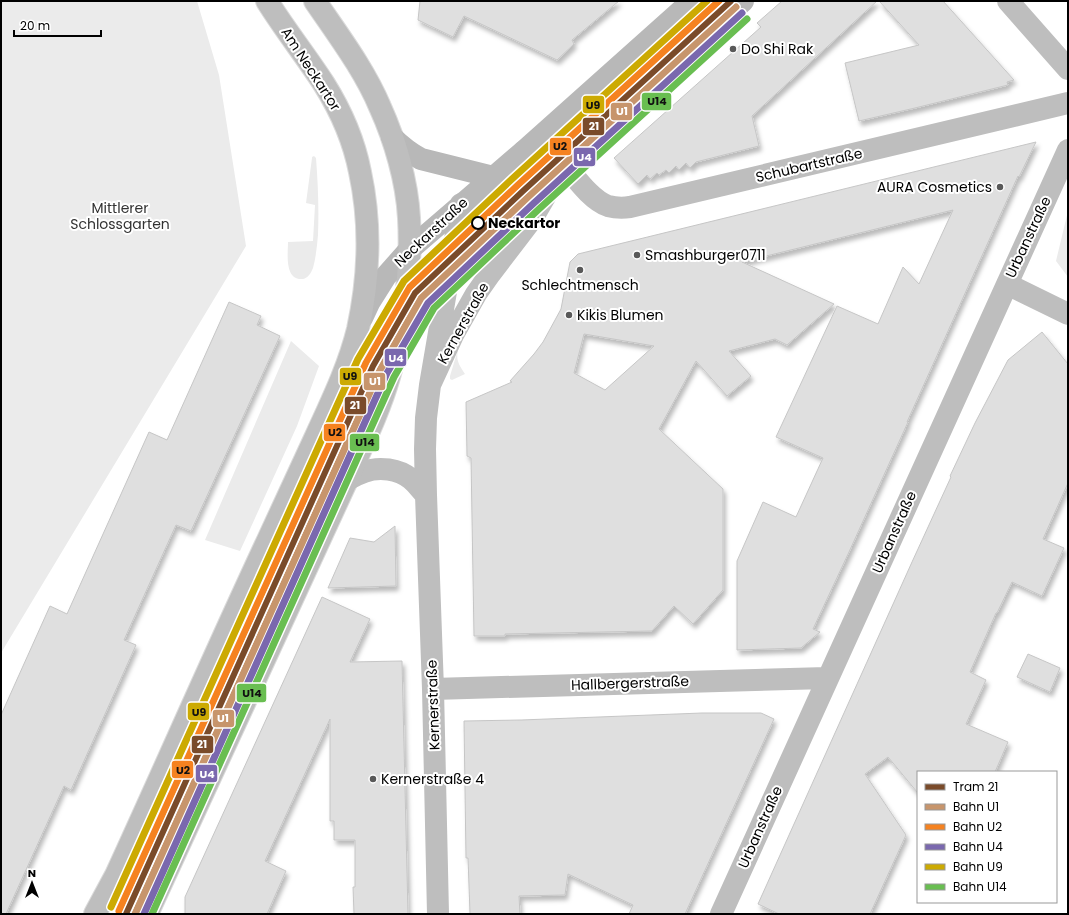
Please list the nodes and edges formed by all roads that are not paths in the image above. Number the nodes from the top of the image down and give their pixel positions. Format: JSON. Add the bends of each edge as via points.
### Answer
{"nodes":[{"id":1,"x":267,"y":1,"type":"edge"},
{"id":2,"x":315,"y":1,"type":"edge"},
{"id":3,"x":692,"y":1,"type":"edge"},
{"id":4,"x":743,"y":1,"type":"edge"},
{"id":5,"x":1008,"y":1,"type":"edge"},
{"id":6,"x":1068,"y":69,"type":"edge"},
{"id":7,"x":1068,"y":103,"type":"edge"},
{"id":8,"x":392,"y":137,"type":"junction"},
{"id":9,"x":1068,"y":150,"type":"edge"},
{"id":10,"x":524,"y":151,"type":"junction"},
{"id":11,"x":564,"y":164,"type":"junction"},
{"id":12,"x":493,"y":177,"type":"junction"},
{"id":13,"x":549,"y":180,"type":"junction"},
{"id":14,"x":461,"y":204,"type":"junction"},
{"id":15,"x":409,"y":250,"type":"junction"},
{"id":16,"x":450,"y":273,"type":"junction"},
{"id":17,"x":1007,"y":284,"type":"junction"},
{"id":18,"x":1068,"y":314,"type":"edge"},
{"id":19,"x":358,"y":329,"type":"junction"},
{"id":20,"x":389,"y":378,"type":"junction"},
{"id":21,"x":430,"y":385,"type":"junction"},
{"id":22,"x":347,"y":480,"type":"junction"},
{"id":23,"x":426,"y":495,"type":"junction"},
{"id":24,"x":827,"y":678,"type":"junction"},
{"id":25,"x":433,"y":689,"type":"junction"},
{"id":26,"x":95,"y":914,"type":"edge"},
{"id":27,"x":147,"y":914,"type":"edge"},
{"id":28,"x":438,"y":914,"type":"edge"},
{"id":29,"x":720,"y":914,"type":"edge"}],
"edges":[{"from":1,"to":19,"type":"street","name":"Am Neckartor","via":[[312,65],[334,102],[351,140],[360,170],[365,199],[367,262]]},
{"from":2,"to":8,"type":"street","via":[[367,80]]},
{"from":3,"to":10,"type":"main road","name":"Neckarstraße"},
{"from":4,"to":11,"type":"main road"},
{"from":5,"to":6,"type":"street"},
{"from":7,"to":11,"type":"street","name":"Schubartstraße","via":[[630,207],[613,207],[598,200]]},
{"from":8,"to":12,"type":"main road","via":[[403,148],[421,159]]},
{"from":8,"to":15,"type":"street","via":[[405,188],[409,217]]},
{"from":9,"to":17,"type":"street","name":"Urbanstraße"},
{"from":10,"to":12,"type":"main road","name":"Neckarstraße"},
{"from":10,"to":13,"type":"street"},
{"from":11,"to":13,"type":"main road"},
{"from":11,"to":21,"type":"street","name":"Kernerstraße","via":[[532,219],[476,294],[454,333]]},
{"from":12,"to":14,"type":"main road","name":"Neckarstraße"},
{"from":13,"to":16,"type":"main road"},
{"from":14,"to":15,"type":"main road","name":"Neckarstraße"},
{"from":14,"to":16,"type":"street","name":"Kernerstraße"},
{"from":15,"to":19,"type":"main road","name":"Neckarstraße","via":[[378,288]]},
{"from":15,"to":20,"type":"street","via":[[403,317]]},
{"from":16,"to":20,"type":"main road","via":[[417,313]]},
{"from":16,"to":21,"type":"street","name":"Kernerstraße"},
{"from":17,"to":18,"type":"street"},
{"from":17,"to":24,"type":"street","name":"Urbanstraße"},
{"from":19,"to":26,"type":"street","name":"Am Neckartor","via":[[331,402],[116,876]]},
{"from":20,"to":22,"type":"street"},
{"from":21,"to":23,"type":"street","name":"Kernerstraße","via":[[426,418]]},
{"from":22,"to":23,"type":"street","via":[[365,471],[392,470],[412,479]]},
{"from":22,"to":27,"type":"street"},
{"from":23,"to":25,"type":"street","name":"Kernerstraße"},
{"from":24,"to":25,"type":"street","name":"Hallbergerstraße"},
{"from":24,"to":29,"type":"street","name":"Urbanstraße"},
{"from":25,"to":28,"type":"street","name":"Kernerstraße"}]}
